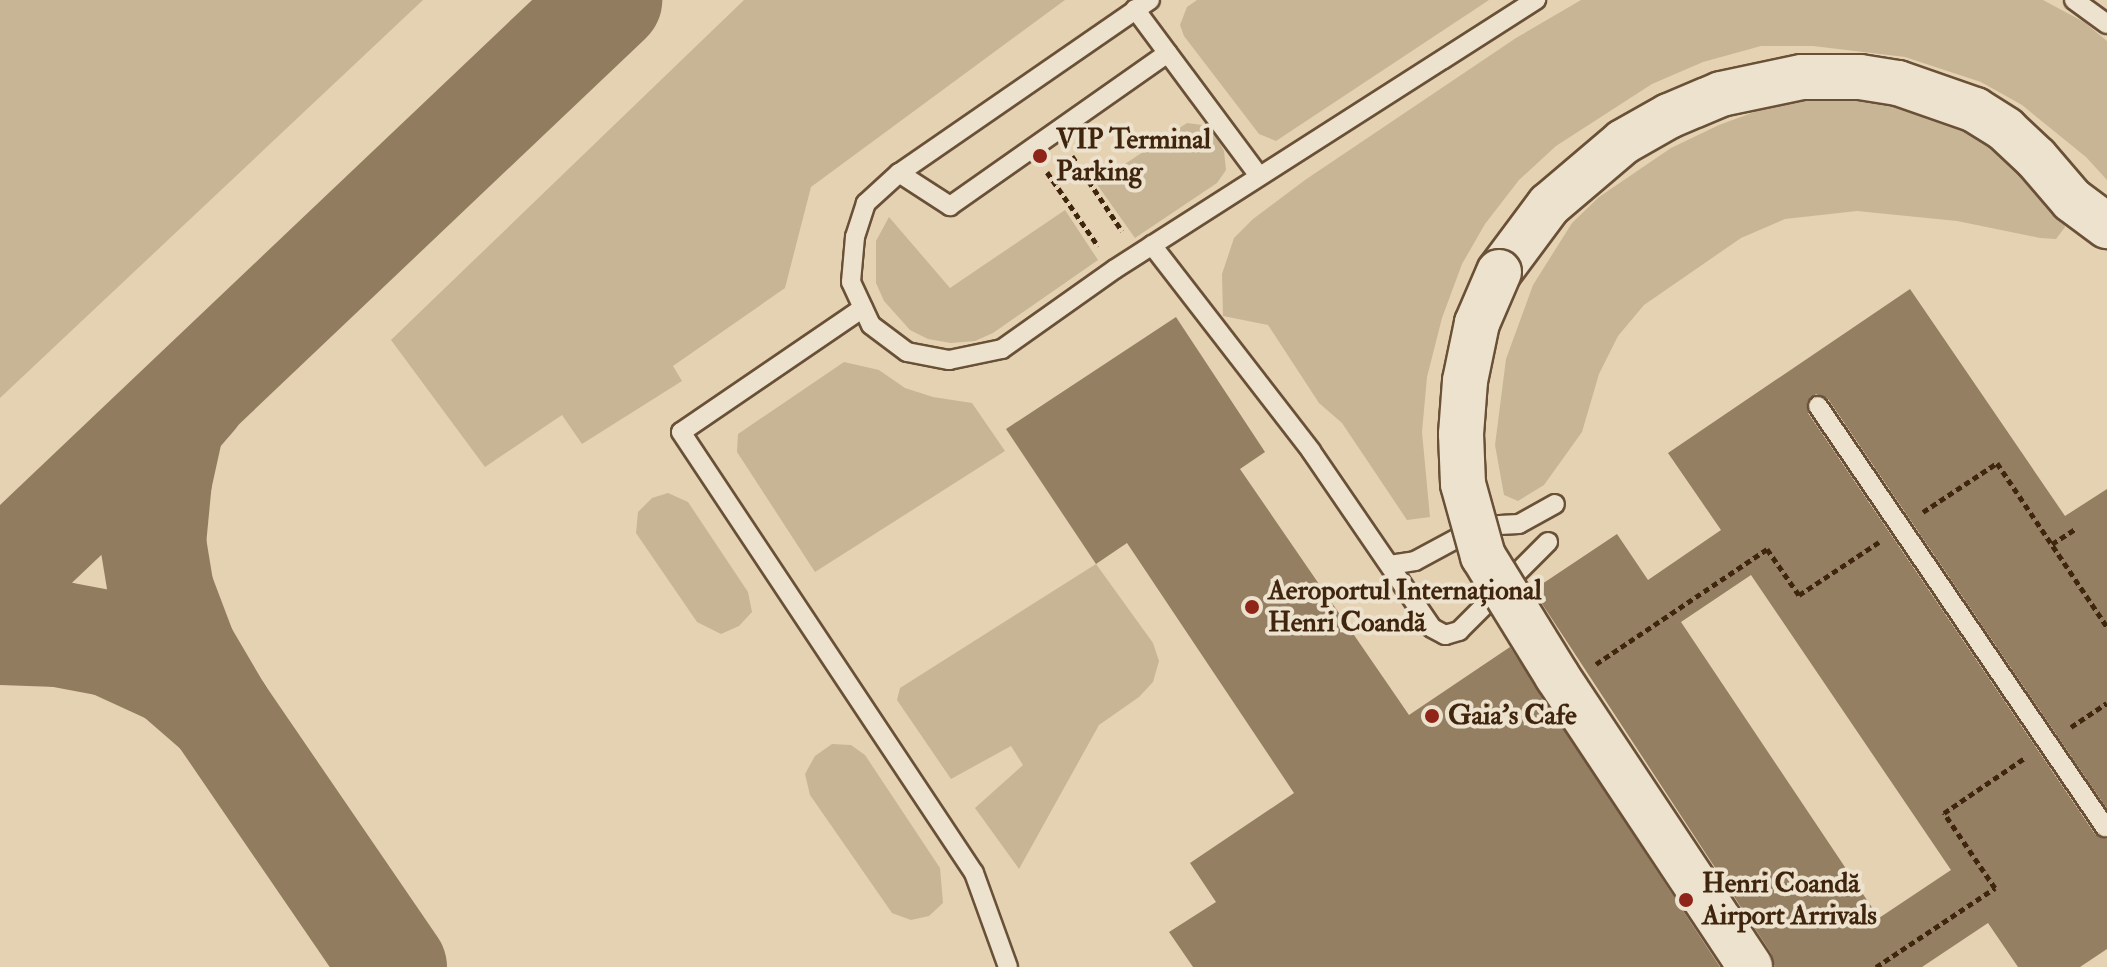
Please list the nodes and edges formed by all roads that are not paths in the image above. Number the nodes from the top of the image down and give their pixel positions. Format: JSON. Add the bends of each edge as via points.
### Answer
{"nodes":[{"id":1,"x":1536,"y":0,"type":"edge"},
{"id":2,"x":2074,"y":0,"type":"edge"},
{"id":3,"x":1142,"y":4,"type":"edge"},
{"id":4,"x":2107,"y":24,"type":"edge"},
{"id":5,"x":1168,"y":53,"type":"junction"},
{"id":6,"x":899,"y":173,"type":"junction"},
{"id":7,"x":1259,"y":176,"type":"junction"},
{"id":8,"x":2107,"y":226,"type":"edge"},
{"id":9,"x":1145,"y":250,"type":"junction"},
{"id":10,"x":863,"y":308,"type":"junction"},
{"id":11,"x":1818,"y":406,"type":"dead end"},
{"id":12,"x":1555,"y":504,"type":"dead end"},
{"id":13,"x":1548,"y":542,"type":"dead end"},
{"id":14,"x":1390,"y":565,"type":"junction"},
{"id":15,"x":2105,"y":827,"type":"edge"},
{"id":16,"x":1008,"y":967,"type":"edge"},
{"id":17,"x":1750,"y":967,"type":"edge"}],
"edges":[{"from":1,"to":7,"type":"lane"},
{"from":2,"to":4,"type":"lane"},
{"from":3,"to":5,"type":"lane"},
{"from":3,"to":6,"type":"lane"},
{"from":5,"to":6,"type":"lane","via":[[950,206]]},
{"from":5,"to":7,"type":"lane"},
{"from":6,"to":10,"type":"lane","via":[[866,203],[855,237],[851,282]]},
{"from":7,"to":9,"type":"lane"},
{"from":8,"to":17,"type":"street","bridge":true,"via":[[2072,200],[2005,129],[1975,110],[1898,83],[1802,77],[1721,94],[1623,142],[1549,205],[1499,272],[1477,323],[1461,434],[1463,484],[1483,556]]},
{"from":9,"to":10,"type":"lane","via":[[1002,349],[949,360],[907,352],[871,325]]},
{"from":9,"to":14,"type":"lane","via":[[1303,441]]},
{"from":10,"to":16,"type":"lane","via":[[681,432],[974,873]]},
{"from":11,"to":15,"type":"lane"},
{"from":12,"to":14,"type":"lane","via":[[1519,524],[1480,526],[1415,561]]},
{"from":13,"to":14,"type":"lane","via":[[1459,631],[1445,635],[1422,617]]}]}
